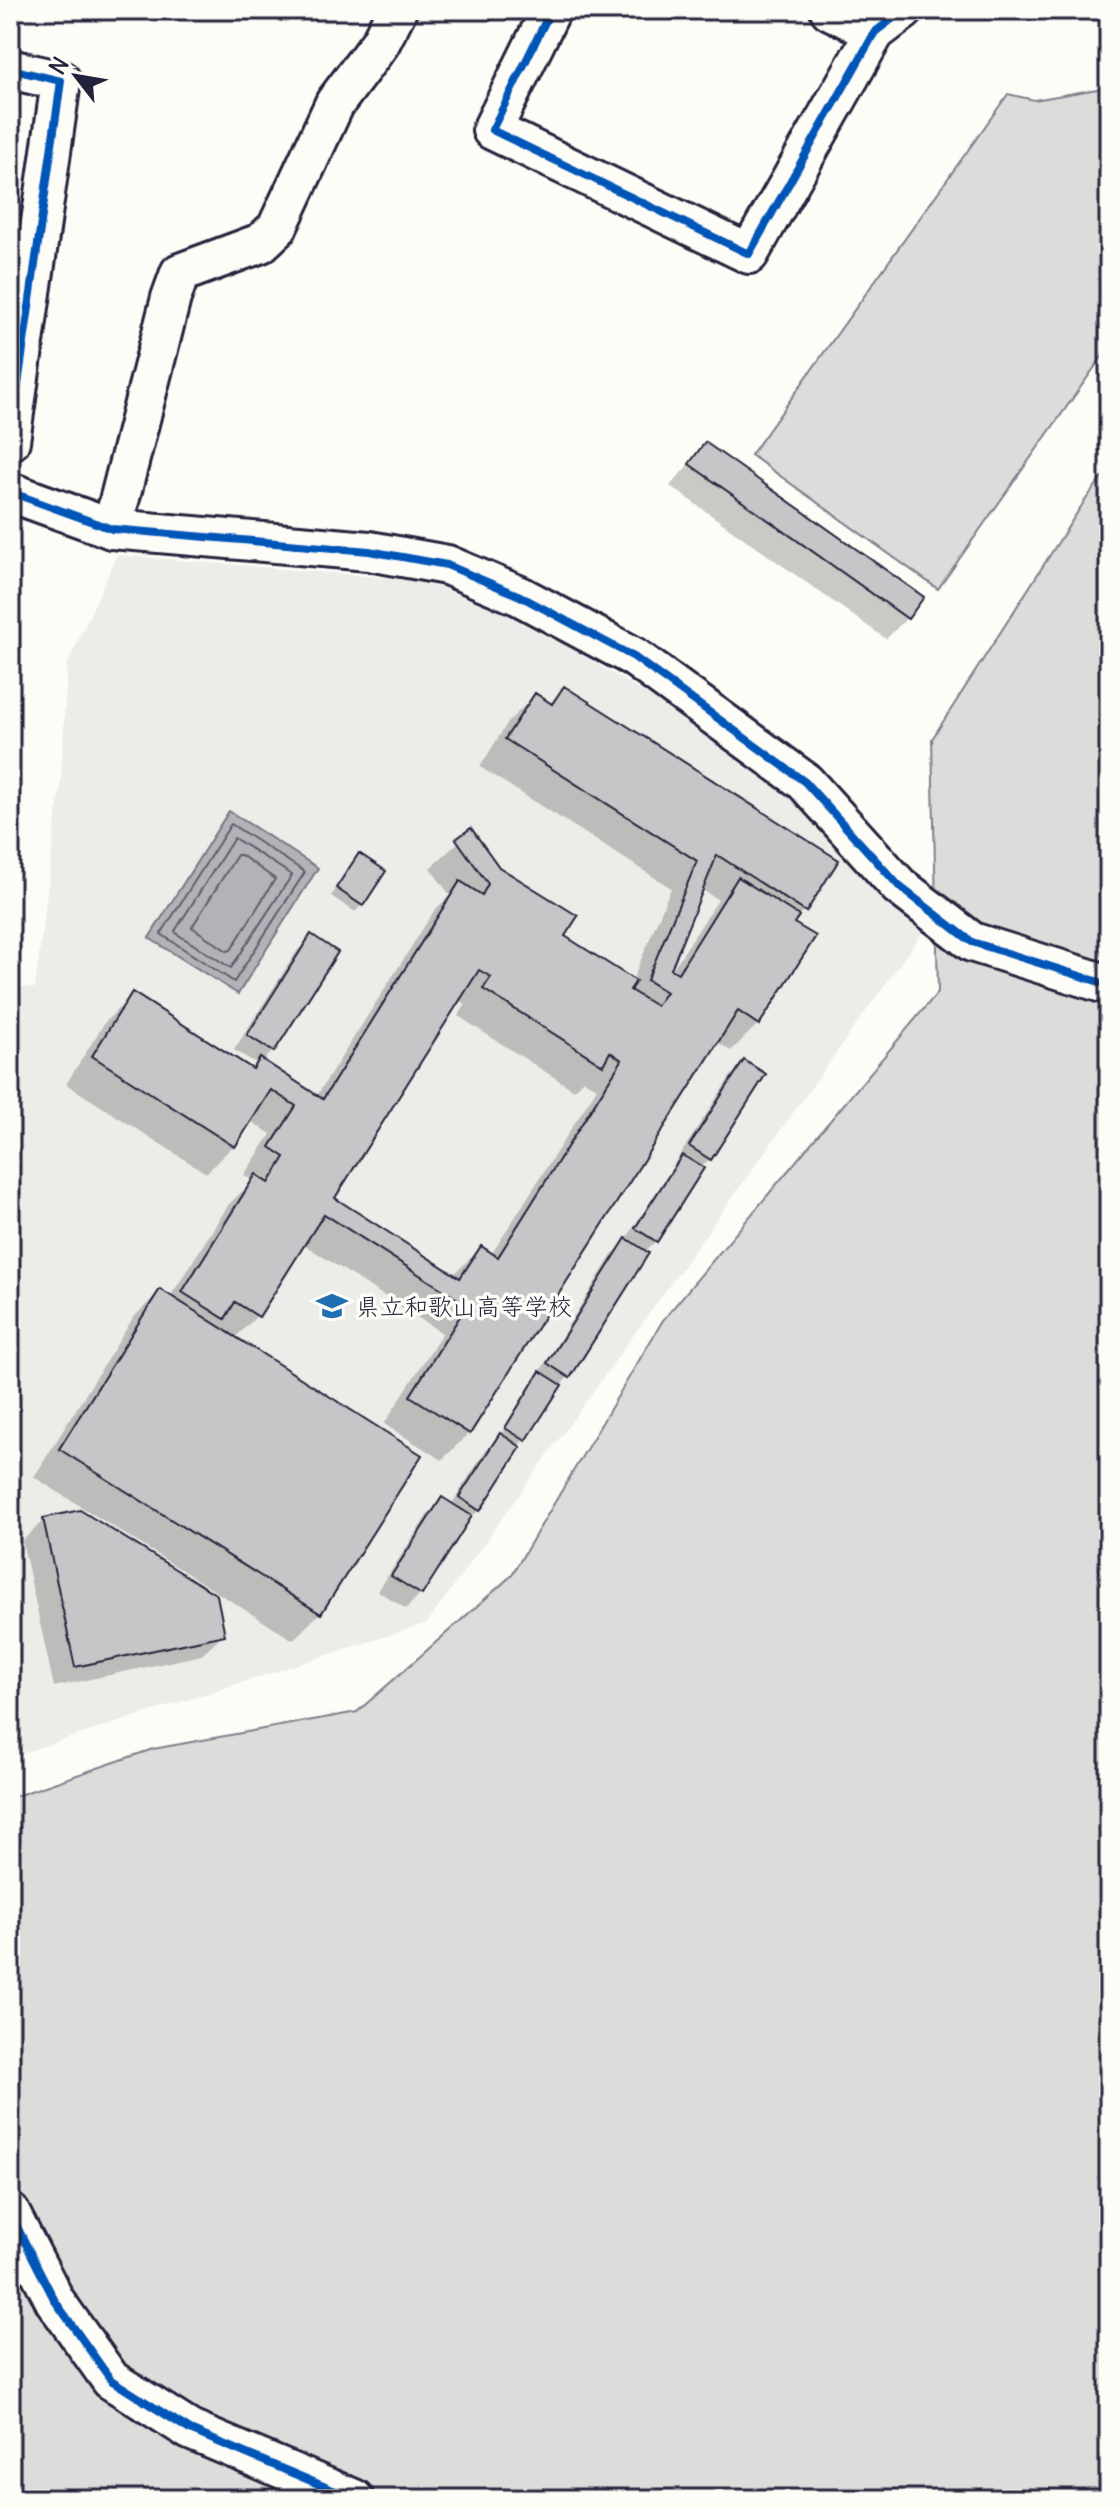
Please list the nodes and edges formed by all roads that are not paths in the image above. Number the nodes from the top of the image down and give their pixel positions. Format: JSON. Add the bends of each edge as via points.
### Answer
{"nodes":[{"id":1,"x":397,"y":10,"type":"edge"},
{"id":2,"x":551,"y":10,"type":"edge"},
{"id":3,"x":830,"y":10,"type":"edge"},
{"id":4,"x":889,"y":21,"type":"edge"},
{"id":5,"x":10,"y":69,"type":"edge"},
{"id":6,"x":10,"y":441,"type":"edge"},
{"id":7,"x":10,"y":492,"type":"edge"},
{"id":8,"x":112,"y":529,"type":"junction"},
{"id":9,"x":1109,"y":985,"type":"edge"},
{"id":10,"x":10,"y":2213,"type":"edge"},
{"id":11,"x":354,"y":2499,"type":"edge"}],
"edges":[{"from":1,"to":8,"type":"street","via":[[380,43],[335,103],[277,228],[261,243],[180,273]]},
{"from":2,"to":4,"type":"street","via":[[492,130],[749,254]]},
{"from":3,"to":4,"type":"street"},
{"from":5,"to":6,"type":"street","via":[[61,81]]},
{"from":7,"to":8,"type":"street"},
{"from":8,"to":9,"type":"street","via":[[369,551],[447,565],[520,596],[634,657],[805,782],[899,886],[972,942]]},
{"from":10,"to":11,"type":"street","via":[[55,2301],[111,2380],[190,2430]]}]}
